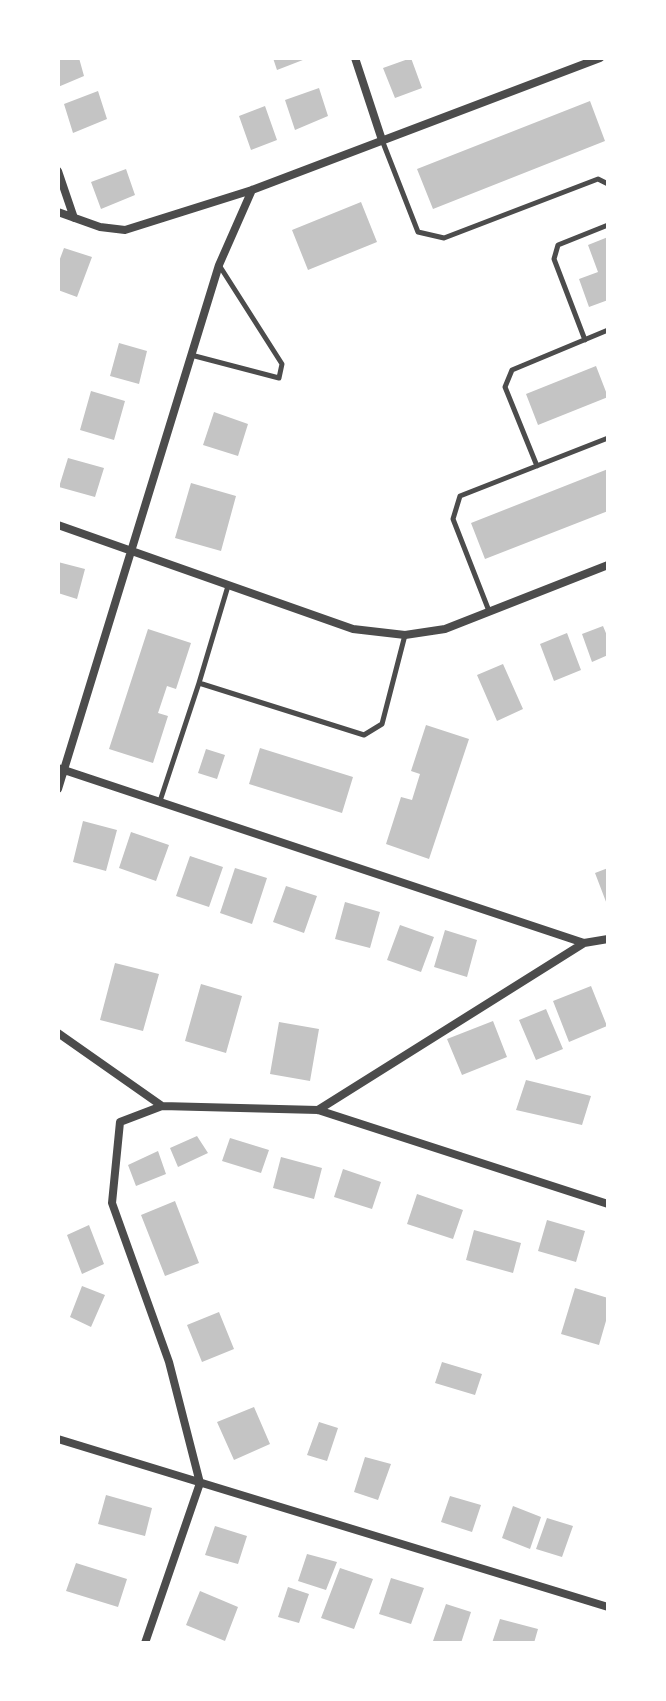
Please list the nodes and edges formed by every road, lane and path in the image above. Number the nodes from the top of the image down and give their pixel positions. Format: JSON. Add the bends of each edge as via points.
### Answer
{"nodes":[{"id":1,"x":355,"y":58,"type":"edge"},
{"id":2,"x":600,"y":58,"type":"edge"},
{"id":3,"x":382,"y":140,"type":"junction"},
{"id":4,"x":58,"y":171,"type":"edge"},
{"id":5,"x":608,"y":184,"type":"edge"},
{"id":6,"x":252,"y":190,"type":"junction"},
{"id":7,"x":58,"y":212,"type":"edge"},
{"id":8,"x":74,"y":218,"type":"junction"},
{"id":9,"x":608,"y":225,"type":"edge"},
{"id":10,"x":219,"y":265,"type":"junction"},
{"id":11,"x":608,"y":330,"type":"edge"},
{"id":12,"x":585,"y":340,"type":"junction"},
{"id":13,"x":190,"y":355,"type":"junction"},
{"id":14,"x":608,"y":438,"type":"edge"},
{"id":15,"x":537,"y":466,"type":"junction"},
{"id":16,"x":58,"y":525,"type":"edge"},
{"id":17,"x":131,"y":550,"type":"junction"},
{"id":18,"x":608,"y":565,"type":"edge"},
{"id":19,"x":228,"y":585,"type":"junction"},
{"id":20,"x":490,"y":612,"type":"junction"},
{"id":21,"x":405,"y":635,"type":"junction"},
{"id":22,"x":199,"y":683,"type":"junction"},
{"id":23,"x":61,"y":769,"type":"edge"},
{"id":24,"x":58,"y":789,"type":"edge"},
{"id":25,"x":160,"y":801,"type":"junction"},
{"id":26,"x":608,"y":939,"type":"edge"},
{"id":27,"x":584,"y":943,"type":"junction"},
{"id":28,"x":58,"y":1033,"type":"edge"},
{"id":29,"x":162,"y":1106,"type":"junction"},
{"id":30,"x":318,"y":1110,"type":"junction"},
{"id":31,"x":608,"y":1204,"type":"edge"},
{"id":32,"x":58,"y":1439,"type":"edge"},
{"id":33,"x":200,"y":1483,"type":"junction"},
{"id":34,"x":608,"y":1607,"type":"edge"},
{"id":35,"x":145,"y":1643,"type":"edge"}],
"edges":[{"from":1,"to":3,"type":"street"},
{"from":2,"to":3,"type":"street"},
{"from":3,"to":5,"type":"lane","via":[[418,232],[444,238],[598,179]]},
{"from":3,"to":6,"type":"street"},
{"from":4,"to":8,"type":"street"},
{"from":6,"to":8,"type":"street","via":[[125,230]]},
{"from":6,"to":10,"type":"street"},
{"from":7,"to":8,"type":"street"},
{"from":9,"to":12,"type":"lane","via":[[558,245],[554,259]]},
{"from":10,"to":13,"type":"street"},
{"from":10,"to":13,"type":"lane","via":[[282,364],[279,378]]},
{"from":11,"to":12,"type":"lane"},
{"from":12,"to":15,"type":"lane","via":[[512,370],[505,387]]},
{"from":13,"to":17,"type":"street"},
{"from":14,"to":15,"type":"lane"},
{"from":15,"to":20,"type":"lane","via":[[460,496],[453,519]]},
{"from":16,"to":17,"type":"street"},
{"from":17,"to":19,"type":"street"},
{"from":17,"to":23,"type":"street"},
{"from":18,"to":20,"type":"street"},
{"from":19,"to":21,"type":"street","via":[[353,629]]},
{"from":19,"to":22,"type":"lane"},
{"from":20,"to":21,"type":"street","via":[[445,629]]},
{"from":21,"to":22,"type":"lane","via":[[382,724],[364,735]]},
{"from":22,"to":25,"type":"lane"},
{"from":23,"to":24,"type":"street"},
{"from":23,"to":25,"type":"street"},
{"from":25,"to":27,"type":"street"},
{"from":26,"to":27,"type":"street"},
{"from":27,"to":30,"type":"street"},
{"from":28,"to":29,"type":"street"},
{"from":29,"to":30,"type":"street"},
{"from":29,"to":33,"type":"street","via":[[120,1122],[112,1203],[169,1362]]},
{"from":30,"to":31,"type":"street"},
{"from":32,"to":33,"type":"street"},
{"from":33,"to":34,"type":"street"},
{"from":33,"to":35,"type":"street"}]}
